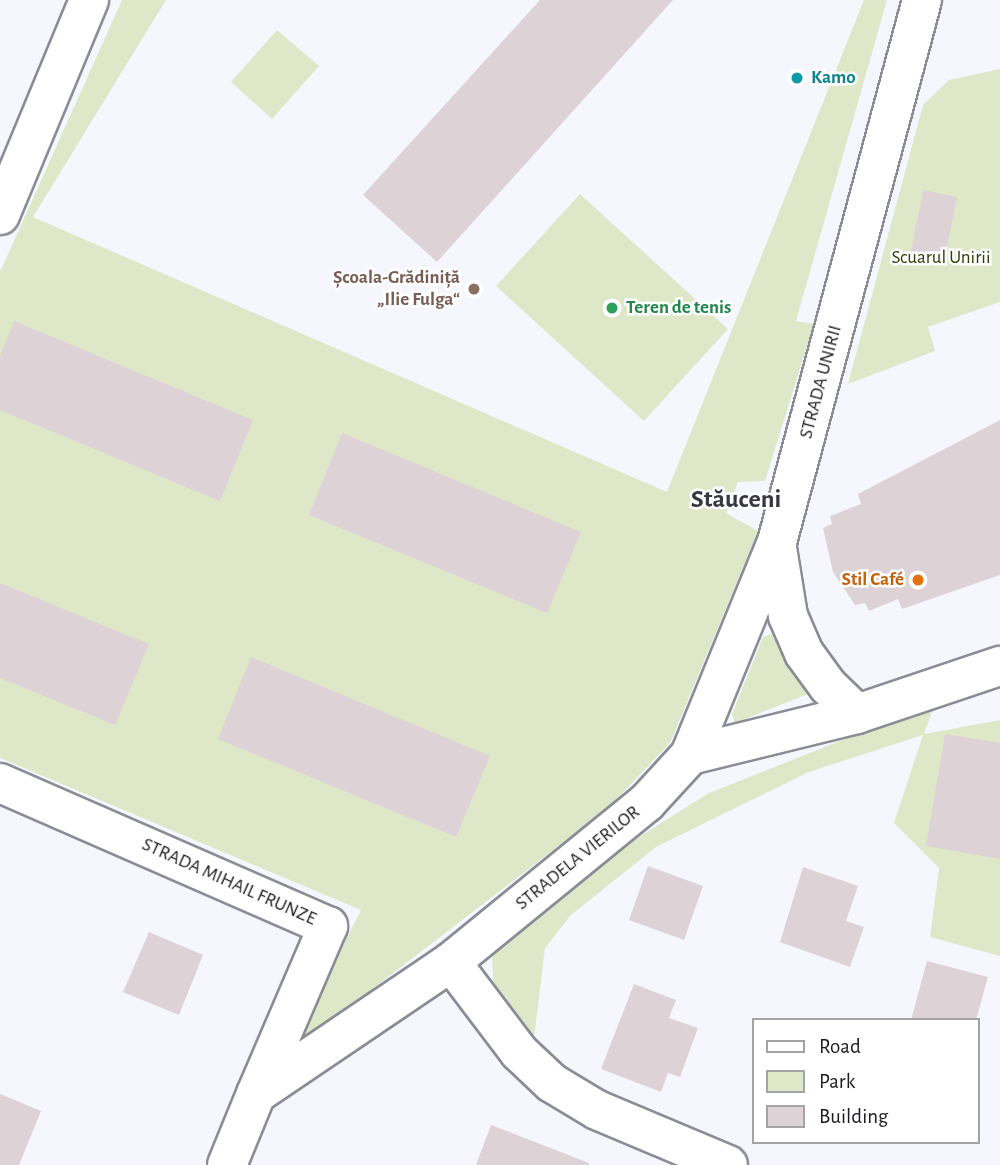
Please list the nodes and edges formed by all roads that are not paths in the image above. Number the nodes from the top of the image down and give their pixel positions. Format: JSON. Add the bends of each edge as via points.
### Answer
{"nodes":[{"id":1,"x":89,"y":0,"type":"edge"},
{"id":2,"x":922,"y":0,"type":"edge"},
{"id":3,"x":0,"y":215,"type":"edge"},
{"id":4,"x":777,"y":542,"type":"junction"},
{"id":5,"x":1000,"y":666,"type":"edge"},
{"id":6,"x":857,"y":714,"type":"junction"},
{"id":7,"x":690,"y":755,"type":"junction"},
{"id":8,"x":0,"y":783,"type":"edge"},
{"id":9,"x":451,"y":962,"type":"junction"},
{"id":10,"x":256,"y":1094,"type":"junction"},
{"id":11,"x":227,"y":1165,"type":"edge"},
{"id":12,"x":728,"y":1165,"type":"edge"}],
"edges":[{"from":1,"to":3,"type":"street"},
{"from":2,"to":4,"type":"street","name":"STRADA UNIRII"},
{"from":4,"to":6,"type":"street","via":[[788,615],[804,653],[828,686]]},
{"from":4,"to":7,"type":"street","name":"STRADA UNIRII"},
{"from":5,"to":6,"type":"street"},
{"from":6,"to":7,"type":"street"},
{"from":7,"to":9,"type":"street","name":"STRADELA VIERILOR","via":[[647,802]]},
{"from":8,"to":10,"type":"street","name":"STRADA MIHAIL FRUNZE","via":[[328,926]]},
{"from":9,"to":10,"type":"street","name":"STRADELA VIERILOR"},
{"from":9,"to":12,"type":"street","via":[[519,1052],[552,1083],[597,1110]]},
{"from":10,"to":11,"type":"street"}]}
